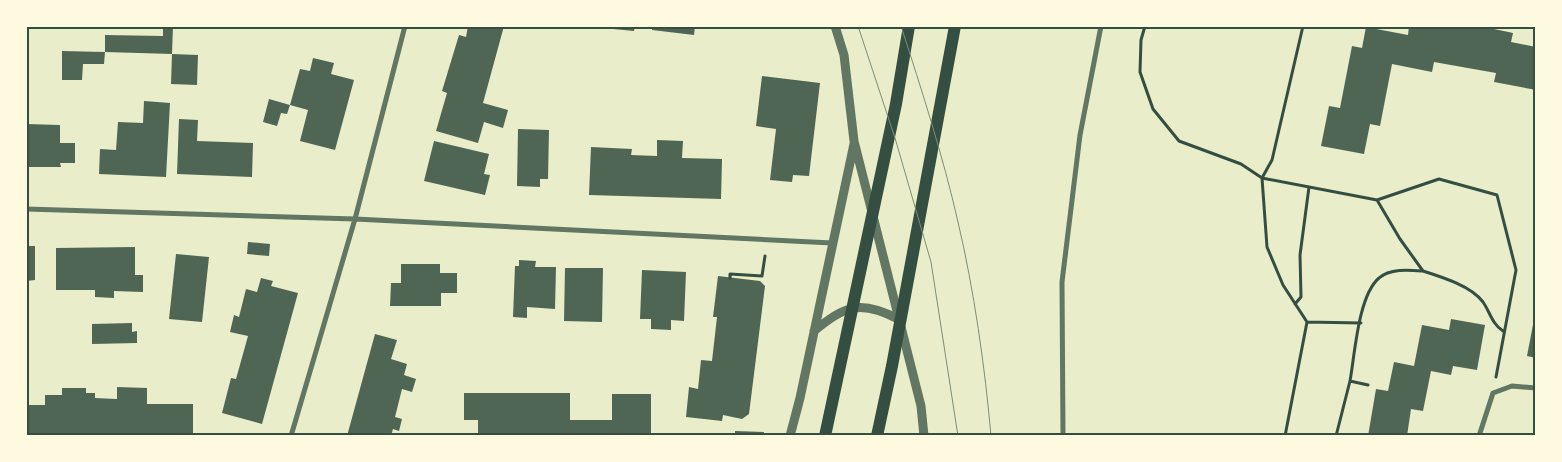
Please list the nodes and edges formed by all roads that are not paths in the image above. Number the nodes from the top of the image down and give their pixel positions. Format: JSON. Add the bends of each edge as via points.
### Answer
{"nodes":[{"id":1,"x":405,"y":26,"type":"edge"},
{"id":2,"x":835,"y":26,"type":"edge"},
{"id":3,"x":909,"y":26,"type":"edge"},
{"id":4,"x":955,"y":26,"type":"edge"},
{"id":5,"x":1101,"y":26,"type":"edge"},
{"id":6,"x":854,"y":141,"type":"junction"},
{"id":7,"x":26,"y":209,"type":"edge"},
{"id":8,"x":355,"y":219,"type":"junction"},
{"id":9,"x":832,"y":243,"type":"junction"},
{"id":10,"x":898,"y":318,"type":"junction"},
{"id":11,"x":814,"y":331,"type":"junction"},
{"id":12,"x":1536,"y":388,"type":"edge"},
{"id":13,"x":291,"y":436,"type":"edge"},
{"id":14,"x":790,"y":436,"type":"edge"},
{"id":15,"x":825,"y":436,"type":"edge"},
{"id":16,"x":877,"y":436,"type":"edge"},
{"id":17,"x":924,"y":436,"type":"edge"},
{"id":18,"x":1063,"y":436,"type":"edge"},
{"id":19,"x":1480,"y":436,"type":"edge"}],
"edges":[{"from":1,"to":8,"type":"street"},
{"from":2,"to":6,"type":"street","via":[[844,55]]},
{"from":3,"to":15,"type":"main road","via":[[896,104]]},
{"from":4,"to":16,"type":"main road"},
{"from":5,"to":18,"type":"street","via":[[1080,135],[1062,282]]},
{"from":6,"to":9,"type":"street"},
{"from":6,"to":10,"type":"street"},
{"from":7,"to":8,"type":"street"},
{"from":8,"to":9,"type":"street"},
{"from":8,"to":13,"type":"street"},
{"from":9,"to":11,"type":"street"},
{"from":10,"to":11,"type":"street","via":[[880,309],[862,306],[836,313]]},
{"from":10,"to":17,"type":"street","via":[[921,406]]},
{"from":11,"to":14,"type":"street"},
{"from":12,"to":19,"type":"street","via":[[1512,386],[1493,393]]}]}
